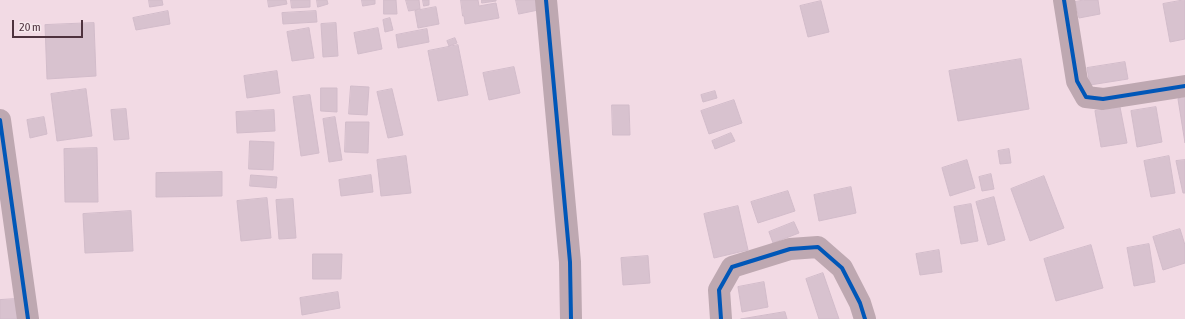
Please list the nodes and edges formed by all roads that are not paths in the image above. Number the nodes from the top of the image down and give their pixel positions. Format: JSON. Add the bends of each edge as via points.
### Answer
{"nodes":[{"id":1,"x":546,"y":0,"type":"edge"},
{"id":2,"x":1064,"y":0,"type":"edge"},
{"id":3,"x":1185,"y":86,"type":"edge"},
{"id":4,"x":0,"y":120,"type":"edge"},
{"id":5,"x":28,"y":319,"type":"edge"},
{"id":6,"x":571,"y":319,"type":"edge"},
{"id":7,"x":721,"y":319,"type":"edge"},
{"id":8,"x":865,"y":319,"type":"edge"}],
"edges":[{"from":1,"to":6,"type":"street","via":[[570,262]]},
{"from":2,"to":3,"type":"street","via":[[1077,80],[1086,97],[1103,99]]},
{"from":4,"to":5,"type":"street"},
{"from":7,"to":8,"type":"street","via":[[719,290],[732,267],[790,249],[818,247],[842,268],[860,303]]}]}
